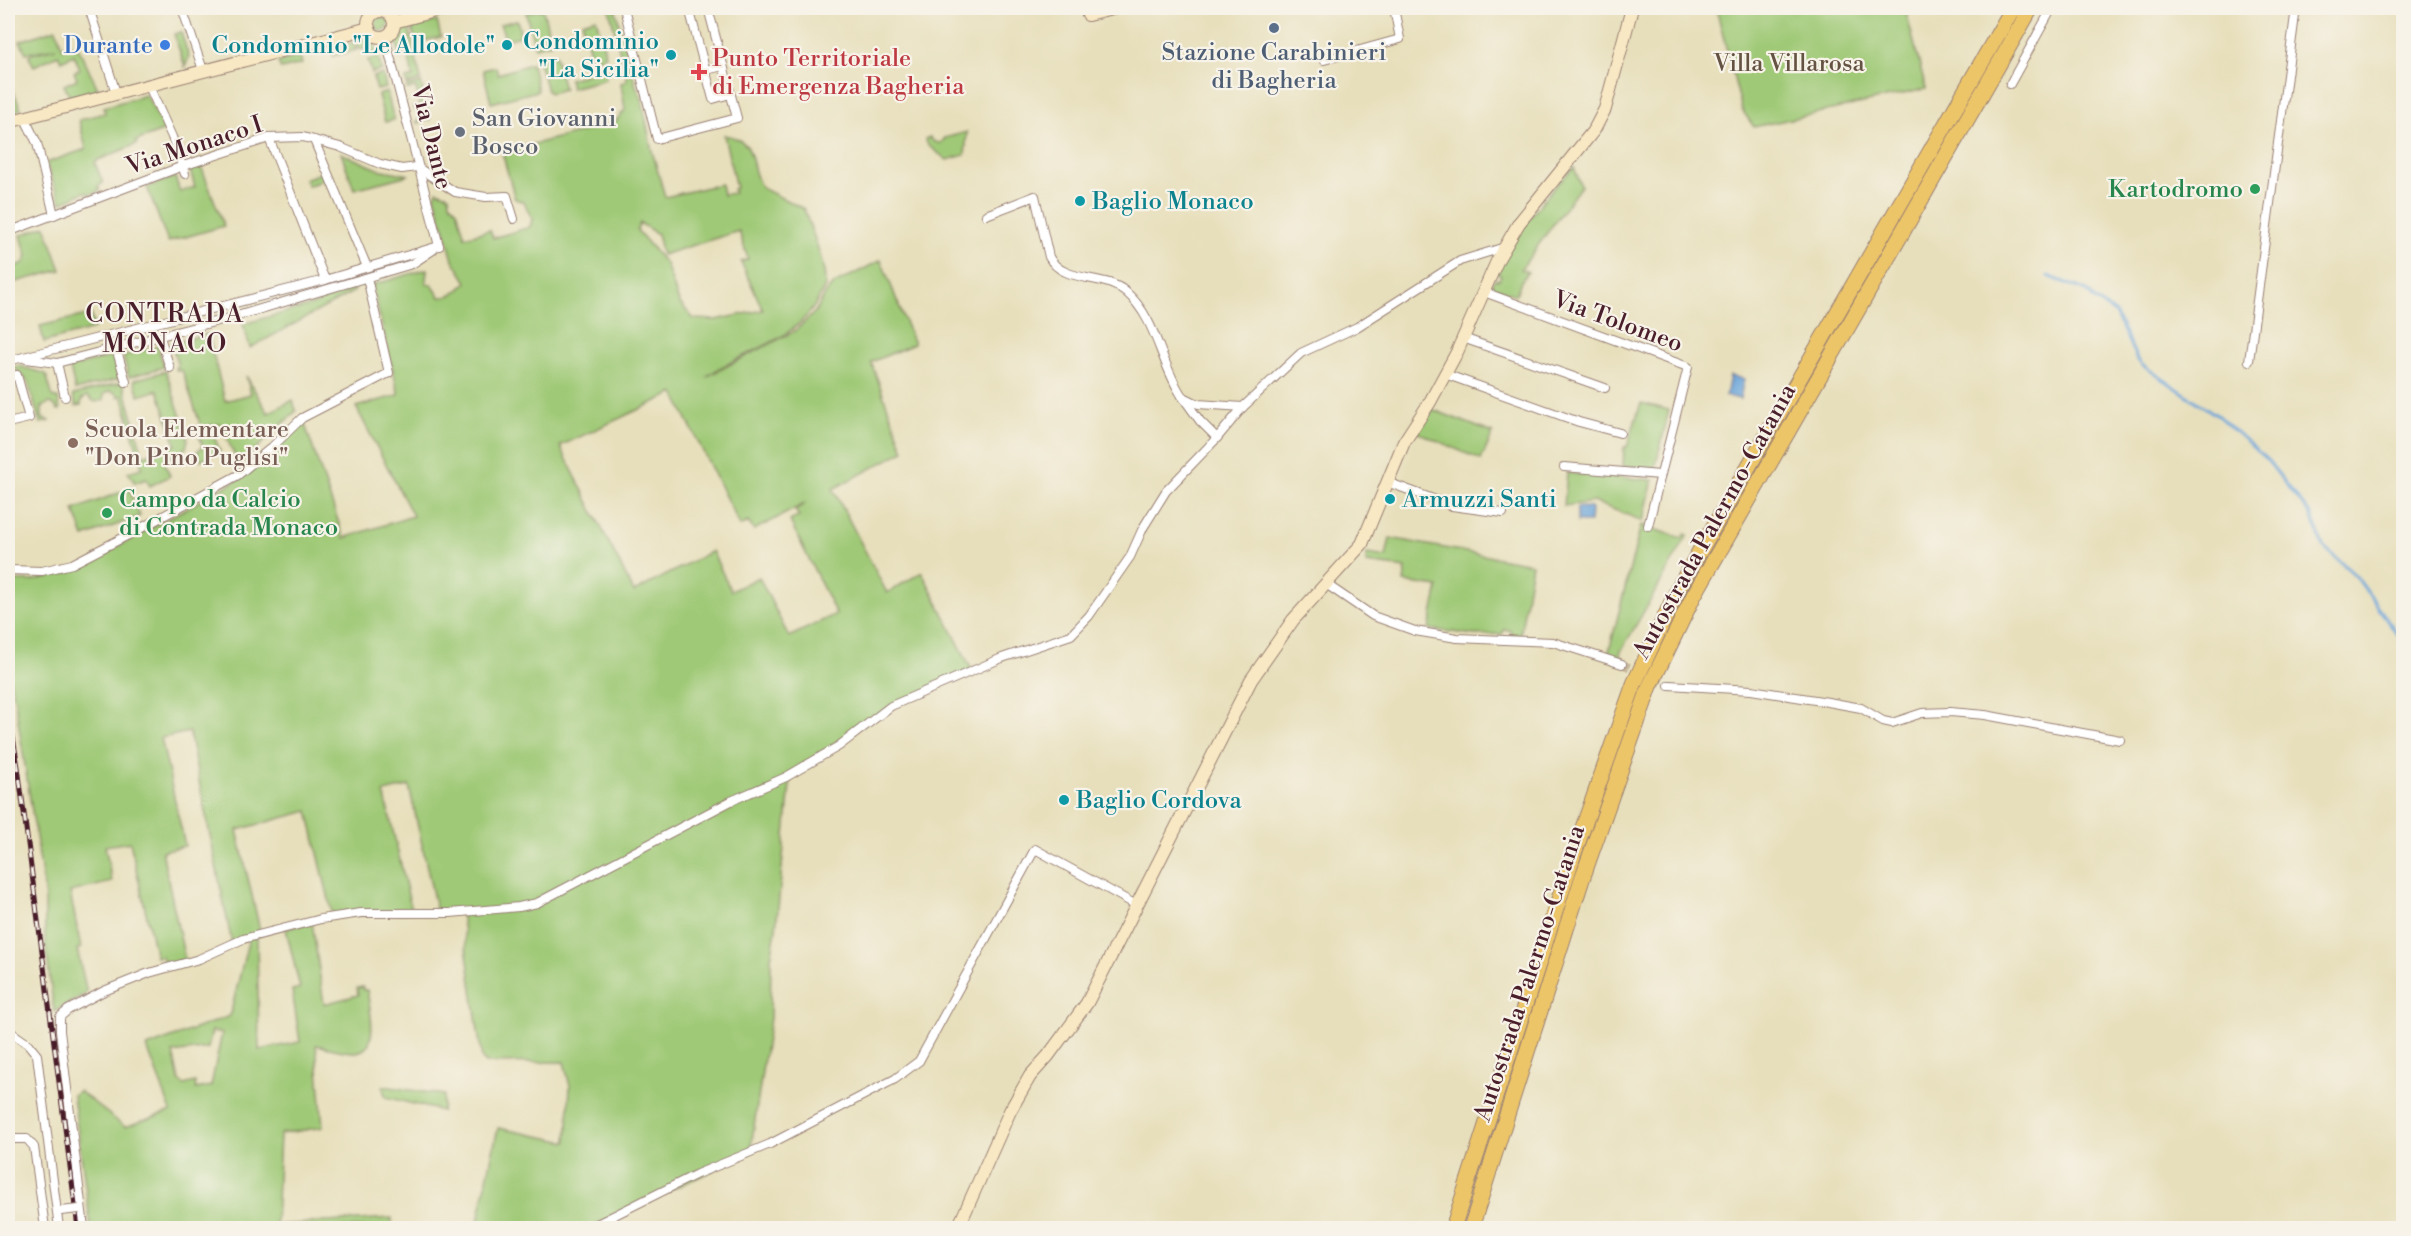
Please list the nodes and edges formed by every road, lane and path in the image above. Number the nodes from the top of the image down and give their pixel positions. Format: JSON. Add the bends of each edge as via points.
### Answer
{"nodes":[{"id":1,"x":89,"y":8,"type":"edge"},
{"id":2,"x":182,"y":8,"type":"edge"},
{"id":3,"x":446,"y":8,"type":"edge"},
{"id":4,"x":624,"y":8,"type":"edge"},
{"id":5,"x":689,"y":8,"type":"edge"},
{"id":6,"x":708,"y":8,"type":"edge"},
{"id":7,"x":1116,"y":8,"type":"edge"},
{"id":8,"x":1394,"y":8,"type":"edge"},
{"id":9,"x":1632,"y":8,"type":"edge"},
{"id":10,"x":2013,"y":8,"type":"edge"},
{"id":11,"x":2031,"y":8,"type":"edge"},
{"id":12,"x":2052,"y":8,"type":"edge"},
{"id":13,"x":2296,"y":8,"type":"edge"},
{"id":14,"x":377,"y":9,"type":"edge"},
{"id":15,"x":1087,"y":11,"type":"edge"},
{"id":16,"x":394,"y":22,"type":"junction"},
{"id":17,"x":369,"y":28,"type":"junction"},
{"id":18,"x":385,"y":37,"type":"junction"},
{"id":19,"x":1324,"y":60,"type":"dead end"},
{"id":20,"x":723,"y":66,"type":"junction"},
{"id":21,"x":203,"y":70,"type":"junction"},
{"id":22,"x":706,"y":70,"type":"junction"},
{"id":23,"x":148,"y":84,"type":"junction"},
{"id":24,"x":2010,"y":84,"type":"dead end"},
{"id":25,"x":116,"y":93,"type":"junction"},
{"id":26,"x":730,"y":94,"type":"junction"},
{"id":27,"x":24,"y":117,"type":"junction"},
{"id":28,"x":8,"y":122,"type":"edge"},
{"id":29,"x":269,"y":138,"type":"junction"},
{"id":30,"x":314,"y":140,"type":"junction"},
{"id":31,"x":417,"y":166,"type":"junction"},
{"id":32,"x":184,"y":170,"type":"junction"},
{"id":33,"x":54,"y":215,"type":"junction"},
{"id":34,"x":986,"y":215,"type":"dead end"},
{"id":35,"x":514,"y":219,"type":"dead end"},
{"id":36,"x":8,"y":232,"type":"edge"},
{"id":37,"x":439,"y":246,"type":"junction"},
{"id":38,"x":1504,"y":247,"type":"junction"},
{"id":39,"x":367,"y":267,"type":"junction"},
{"id":40,"x":367,"y":278,"type":"junction"},
{"id":41,"x":325,"y":280,"type":"junction"},
{"id":42,"x":1484,"y":292,"type":"junction"},
{"id":43,"x":160,"y":337,"type":"junction"},
{"id":44,"x":95,"y":338,"type":"junction"},
{"id":45,"x":1463,"y":338,"type":"junction"},
{"id":46,"x":116,"y":348,"type":"junction"},
{"id":47,"x":98,"y":352,"type":"junction"},
{"id":48,"x":19,"y":358,"type":"junction"},
{"id":49,"x":8,"y":361,"type":"edge"},
{"id":50,"x":2249,"y":361,"type":"dead end"},
{"id":51,"x":57,"y":363,"type":"junction"},
{"id":52,"x":170,"y":368,"type":"dead end"},
{"id":53,"x":1445,"y":374,"type":"junction"},
{"id":54,"x":8,"y":377,"type":"edge"},
{"id":55,"x":126,"y":382,"type":"dead end"},
{"id":56,"x":1605,"y":388,"type":"dead end"},
{"id":57,"x":1182,"y":396,"type":"junction"},
{"id":58,"x":65,"y":397,"type":"dead end"},
{"id":59,"x":1205,"y":405,"type":"junction"},
{"id":60,"x":1243,"y":407,"type":"junction"},
{"id":61,"x":1200,"y":422,"type":"junction"},
{"id":62,"x":8,"y":423,"type":"edge"},
{"id":63,"x":1620,"y":433,"type":"dead end"},
{"id":64,"x":1217,"y":438,"type":"junction"},
{"id":65,"x":1564,"y":467,"type":"dead end"},
{"id":66,"x":1660,"y":475,"type":"junction"},
{"id":67,"x":1387,"y":482,"type":"junction"},
{"id":68,"x":1503,"y":513,"type":"dead end"},
{"id":69,"x":1648,"y":526,"type":"dead end"},
{"id":70,"x":8,"y":570,"type":"edge"},
{"id":71,"x":1326,"y":584,"type":"junction"},
{"id":72,"x":1622,"y":663,"type":"tunnel mouth"},
{"id":73,"x":1669,"y":685,"type":"tunnel mouth"},
{"id":74,"x":2120,"y":740,"type":"dead end"},
{"id":75,"x":1138,"y":906,"type":"junction"},
{"id":76,"x":8,"y":1030,"type":"edge"},
{"id":77,"x":8,"y":1139,"type":"edge"},
{"id":78,"x":81,"y":1208,"type":"junction"},
{"id":79,"x":59,"y":1211,"type":"junction"},
{"id":80,"x":45,"y":1228,"type":"edge"},
{"id":81,"x":58,"y":1228,"type":"edge"},
{"id":82,"x":84,"y":1228,"type":"edge"},
{"id":83,"x":589,"y":1228,"type":"edge"},
{"id":84,"x":958,"y":1228,"type":"edge"},
{"id":85,"x":1454,"y":1228,"type":"edge"},
{"id":86,"x":1471,"y":1228,"type":"edge"}],
"edges":[{"from":1,"to":25,"type":"street"},
{"from":2,"to":21,"type":"street"},
{"from":3,"to":16,"type":"street"},
{"from":4,"to":26,"type":"street","via":[[657,139],[737,118]]},
{"from":5,"to":22,"type":"street"},
{"from":6,"to":20,"type":"street"},
{"from":7,"to":15,"type":"street"},
{"from":8,"to":19,"type":"street","via":[[1401,39]]},
{"from":9,"to":38,"type":"street","via":[[1605,109],[1594,130]]},
{"from":10,"to":85,"type":"highway","name":"Autostrada Palermo-Catania","via":[[1678,589],[1634,684],[1573,856]]},
{"from":11,"to":86,"type":"highway","name":"Autostrada Palermo-Catania","via":[[1694,595],[1650,686],[1582,879]]},
{"from":12,"to":24,"type":"street"},
{"from":13,"to":50,"type":"street"},
{"from":14,"to":16,"type":"street","via":[[388,13]]},
{"from":14,"to":17,"type":"street"},
{"from":16,"to":18,"type":"street","via":[[392,32]]},
{"from":17,"to":18,"type":"street","via":[[376,37]]},
{"from":17,"to":21,"type":"street"},
{"from":18,"to":31,"type":"street","name":"Via Dante"},
{"from":20,"to":22,"type":"street"},
{"from":20,"to":26,"type":"street"},
{"from":21,"to":23,"type":"street"},
{"from":22,"to":26,"type":"street","via":[[713,99]]},
{"from":23,"to":25,"type":"street"},
{"from":23,"to":32,"type":"street"},
{"from":25,"to":27,"type":"street"},
{"from":27,"to":28,"type":"street"},
{"from":27,"to":33,"type":"street","via":[[37,143]]},
{"from":29,"to":30,"type":"street","name":"Via Monaco I"},
{"from":29,"to":32,"type":"street","name":"Via Monaco I"},
{"from":29,"to":41,"type":"street"},
{"from":30,"to":31,"type":"street","name":"Via Monaco I","via":[[380,164],[402,169]]},
{"from":30,"to":39,"type":"street"},
{"from":31,"to":35,"type":"street","via":[[455,192],[507,196]]},
{"from":31,"to":37,"type":"street","name":"Via Dante"},
{"from":32,"to":33,"type":"street","name":"Via Monaco I"},
{"from":33,"to":36,"type":"street","name":"Via Monaco I"},
{"from":34,"to":57,"type":"street","via":[[1035,196],[1053,265],[1124,290],[1141,307],[1172,382]]},
{"from":37,"to":39,"type":"street"},
{"from":37,"to":40,"type":"street","via":[[412,264]]},
{"from":38,"to":42,"type":"street"},
{"from":38,"to":60,"type":"street","via":[[1460,261],[1357,327],[1301,353]]},
{"from":39,"to":41,"type":"street"},
{"from":40,"to":43,"type":"street"},
{"from":40,"to":70,"type":"street","via":[[389,373],[302,418],[238,475],[134,532],[72,564],[42,571]]},
{"from":41,"to":44,"type":"street"},
{"from":42,"to":45,"type":"street"},
{"from":42,"to":66,"type":"street","name":"Via Tolomeo","via":[[1688,367]]},
{"from":43,"to":46,"type":"street"},
{"from":43,"to":52,"type":"street"},
{"from":44,"to":47,"type":"street"},
{"from":44,"to":48,"type":"street"},
{"from":45,"to":53,"type":"street"},
{"from":45,"to":56,"type":"street"},
{"from":46,"to":47,"type":"street"},
{"from":46,"to":55,"type":"street"},
{"from":47,"to":51,"type":"street"},
{"from":48,"to":49,"type":"street"},
{"from":48,"to":51,"type":"street"},
{"from":51,"to":58,"type":"street"},
{"from":53,"to":63,"type":"street"},
{"from":53,"to":67,"type":"street","via":[[1404,442]]},
{"from":54,"to":62,"type":"street","via":[[17,375],[29,418]]},
{"from":57,"to":59,"type":"street"},
{"from":57,"to":61,"type":"street"},
{"from":59,"to":60,"type":"street"},
{"from":59,"to":61,"type":"street","via":[[1197,412]]},
{"from":60,"to":64,"type":"street"},
{"from":61,"to":64,"type":"street"},
{"from":64,"to":78,"type":"street","via":[[1166,491],[1131,557],[1071,635],[1002,658],[891,706],[839,746],[786,777],[551,896],[519,907],[450,913],[361,913],[321,919],[243,939],[124,983],[68,1010],[60,1017],[60,1031]]},
{"from":65,"to":66,"type":"street"},
{"from":66,"to":69,"type":"street","name":"Via Tolomeo"},
{"from":67,"to":68,"type":"street","via":[[1452,506]]},
{"from":67,"to":71,"type":"street","via":[[1362,544]]},
{"from":71,"to":72,"type":"street","via":[[1373,616],[1415,632],[1553,642]]},
{"from":71,"to":75,"type":"street","via":[[1293,620],[1251,680]]},
{"from":73,"to":74,"type":"street","via":[[1751,690],[1828,702],[1861,708],[1892,723],[1922,713],[1950,712]]},
{"from":75,"to":83,"type":"street","via":[[1035,849],[919,1061],[895,1079],[770,1144],[697,1174]]},
{"from":75,"to":84,"type":"street","via":[[1088,1003],[1030,1076],[1010,1111]]},
{"from":76,"to":79,"type":"street","via":[[37,1054]]},
{"from":77,"to":80,"type":"street","via":[[27,1139],[34,1147]]},
{"from":78,"to":79,"type":"street","bridge":true},
{"from":78,"to":82,"type":"street"},
{"from":79,"to":81,"type":"street"}]}
